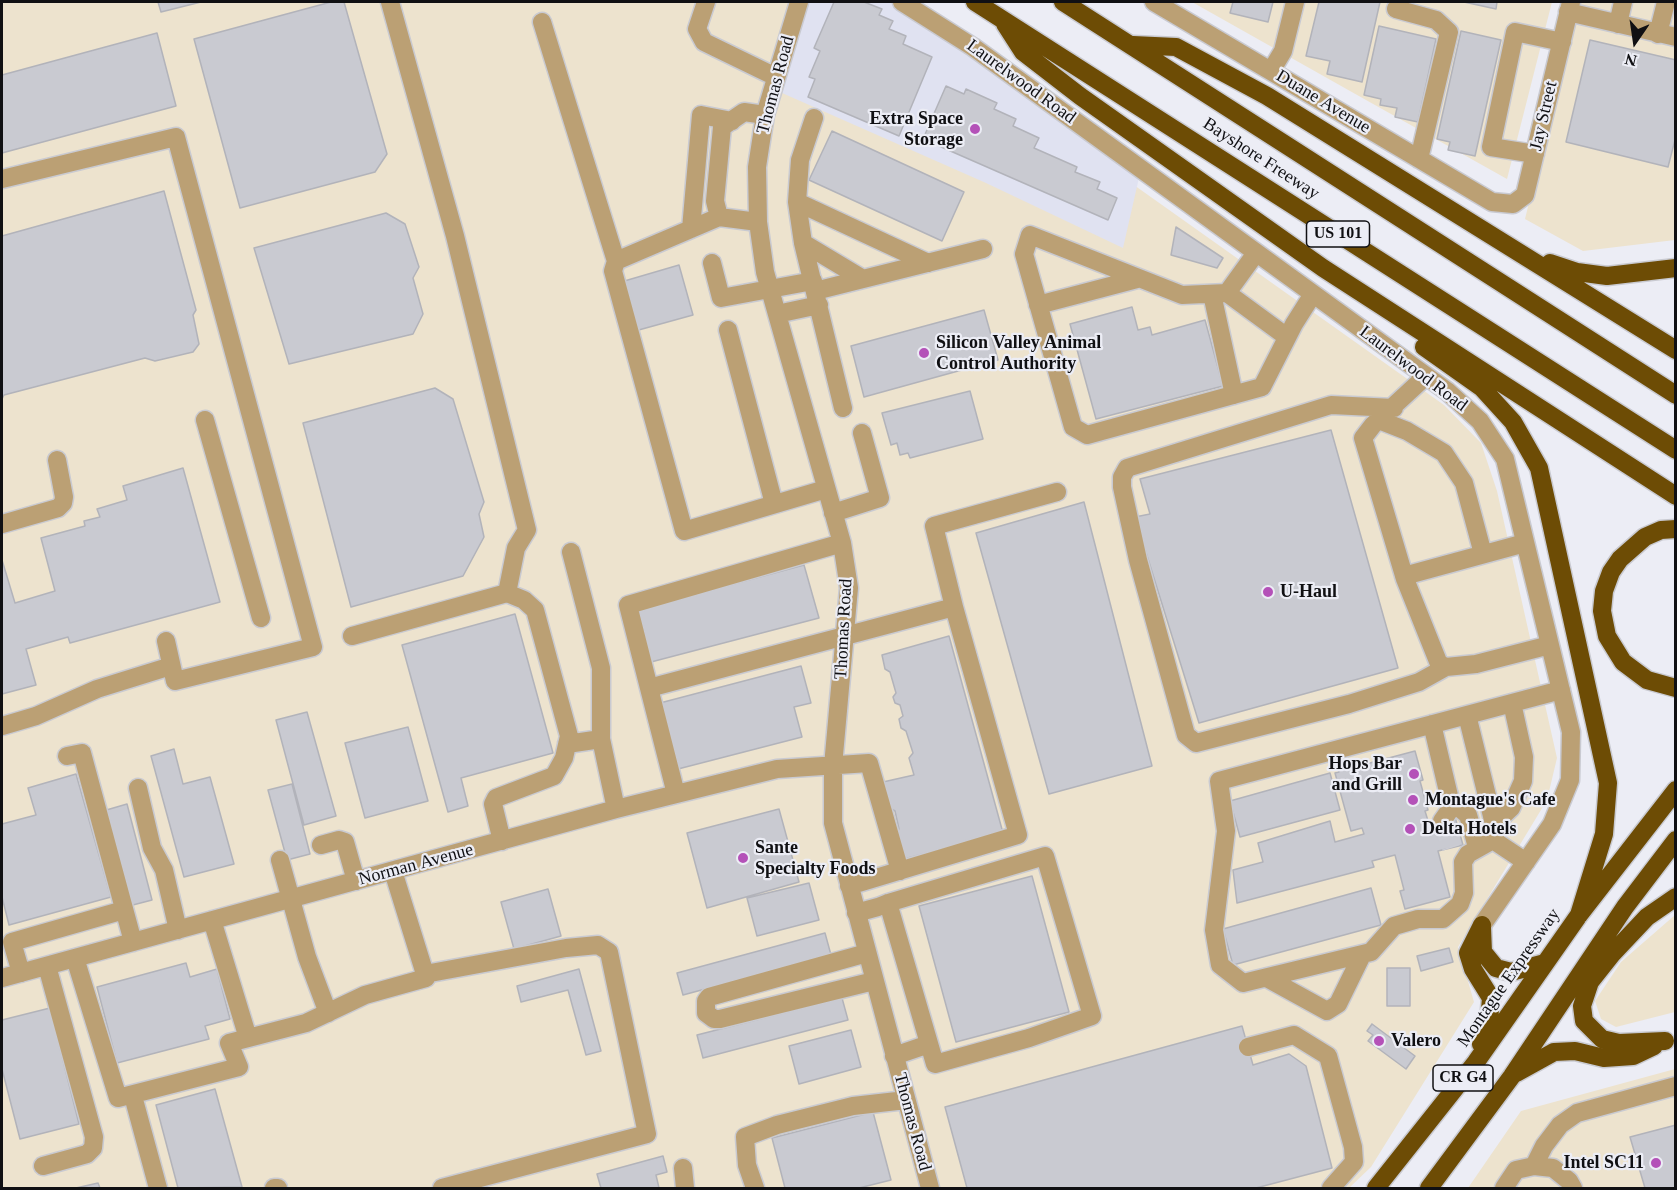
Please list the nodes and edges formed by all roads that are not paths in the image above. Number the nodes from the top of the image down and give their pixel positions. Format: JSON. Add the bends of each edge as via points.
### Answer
{"nodes":[{"id":1,"x":390,"y":2,"type":"edge"},
{"id":2,"x":706,"y":2,"type":"edge"},
{"id":3,"x":799,"y":2,"type":"edge"},
{"id":4,"x":902,"y":2,"type":"edge"},
{"id":5,"x":975,"y":2,"type":"edge"},
{"id":6,"x":1063,"y":2,"type":"edge"},
{"id":7,"x":1295,"y":2,"type":"edge"},
{"id":8,"x":1623,"y":2,"type":"edge"},
{"id":9,"x":1666,"y":2,"type":"edge"},
{"id":10,"x":1165,"y":4,"type":"edge"},
{"id":11,"x":1570,"y":7,"type":"edge"},
{"id":12,"x":1396,"y":9,"type":"dead end"},
{"id":13,"x":1001,"y":18,"type":"junction"},
{"id":14,"x":543,"y":22,"type":"dead end"},
{"id":15,"x":1618,"y":24,"type":"junction"},
{"id":16,"x":1667,"y":36,"type":"edge"},
{"id":17,"x":1562,"y":42,"type":"junction"},
{"id":18,"x":1131,"y":45,"type":"junction"},
{"id":19,"x":1270,"y":71,"type":"junction"},
{"id":20,"x":776,"y":77,"type":"junction"},
{"id":21,"x":765,"y":115,"type":"junction"},
{"id":22,"x":814,"y":118,"type":"dead end"},
{"id":23,"x":732,"y":121,"type":"junction"},
{"id":24,"x":1535,"y":154,"type":"junction"},
{"id":25,"x":1419,"y":159,"type":"junction"},
{"id":26,"x":2,"y":179,"type":"edge"},
{"id":27,"x":797,"y":202,"type":"junction"},
{"id":28,"x":1492,"y":202,"type":"joint"},
{"id":29,"x":719,"y":217,"type":"junction"},
{"id":30,"x":758,"y":222,"type":"junction"},
{"id":31,"x":691,"y":229,"type":"junction"},
{"id":32,"x":1497,"y":237,"type":"junction"},
{"id":33,"x":803,"y":243,"type":"junction"},
{"id":34,"x":982,"y":249,"type":"dead end"},
{"id":35,"x":1256,"y":253,"type":"junction"},
{"id":36,"x":616,"y":261,"type":"junction"},
{"id":37,"x":712,"y":263,"type":"dead end"},
{"id":38,"x":928,"y":263,"type":"junction"},
{"id":39,"x":1323,"y":268,"type":"junction"},
{"id":40,"x":1676,"y":268,"type":"edge"},
{"id":41,"x":863,"y":279,"type":"junction"},
{"id":42,"x":1137,"y":279,"type":"junction"},
{"id":43,"x":770,"y":290,"type":"junction"},
{"id":44,"x":815,"y":292,"type":"junction"},
{"id":45,"x":1219,"y":294,"type":"junction"},
{"id":46,"x":1313,"y":294,"type":"junction"},
{"id":47,"x":1038,"y":305,"type":"junction"},
{"id":48,"x":777,"y":314,"type":"junction"},
{"id":49,"x":728,"y":330,"type":"dead end"},
{"id":50,"x":1287,"y":337,"type":"junction"},
{"id":51,"x":1676,"y":350,"type":"edge"},
{"id":52,"x":1426,"y":376,"type":"junction"},
{"id":53,"x":1234,"y":395,"type":"junction"},
{"id":54,"x":1676,"y":395,"type":"edge"},
{"id":55,"x":843,"y":408,"type":"dead end"},
{"id":56,"x":1394,"y":408,"type":"junction"},
{"id":57,"x":204,"y":420,"type":"dead end"},
{"id":58,"x":1379,"y":420,"type":"junction"},
{"id":59,"x":862,"y":433,"type":"dead end"},
{"id":60,"x":1676,"y":450,"type":"edge"},
{"id":61,"x":57,"y":460,"type":"dead end"},
{"id":62,"x":826,"y":489,"type":"junction"},
{"id":63,"x":1057,"y":492,"type":"dead end"},
{"id":64,"x":1676,"y":496,"type":"edge"},
{"id":65,"x":774,"y":504,"type":"junction"},
{"id":66,"x":833,"y":513,"type":"junction"},
{"id":67,"x":2,"y":524,"type":"edge"},
{"id":68,"x":1676,"y":529,"type":"edge"},
{"id":69,"x":842,"y":543,"type":"junction"},
{"id":70,"x":1525,"y":543,"type":"junction"},
{"id":71,"x":571,"y":552,"type":"dead end"},
{"id":72,"x":1483,"y":554,"type":"junction"},
{"id":73,"x":1404,"y":576,"type":"junction"},
{"id":74,"x":507,"y":593,"type":"junction"},
{"id":75,"x":954,"y":607,"type":"junction"},
{"id":76,"x":261,"y":618,"type":"dead end"},
{"id":77,"x":846,"y":635,"type":"junction"},
{"id":78,"x":352,"y":636,"type":"dead end"},
{"id":79,"x":166,"y":641,"type":"dead end"},
{"id":80,"x":1550,"y":645,"type":"junction"},
{"id":81,"x":171,"y":666,"type":"junction"},
{"id":82,"x":1446,"y":667,"type":"junction"},
{"id":83,"x":649,"y":688,"type":"junction"},
{"id":84,"x":1676,"y":688,"type":"edge"},
{"id":85,"x":1561,"y":690,"type":"junction"},
{"id":86,"x":1512,"y":703,"type":"junction"},
{"id":87,"x":1467,"y":715,"type":"junction"},
{"id":88,"x":1432,"y":724,"type":"junction"},
{"id":89,"x":2,"y":726,"type":"edge"},
{"id":90,"x":601,"y":739,"type":"junction"},
{"id":91,"x":567,"y":744,"type":"junction"},
{"id":92,"x":67,"y":756,"type":"dead end"},
{"id":93,"x":833,"y":766,"type":"junction"},
{"id":94,"x":138,"y":788,"type":"dead end"},
{"id":95,"x":1676,"y":790,"type":"edge"},
{"id":96,"x":676,"y":794,"type":"junction"},
{"id":97,"x":1454,"y":804,"type":"junction"},
{"id":98,"x":616,"y":809,"type":"junction"},
{"id":99,"x":1442,"y":821,"type":"dead end"},
{"id":100,"x":1488,"y":837,"type":"junction"},
{"id":101,"x":1676,"y":840,"type":"edge"},
{"id":102,"x":502,"y":841,"type":"junction"},
{"id":103,"x":321,"y":845,"type":"dead end"},
{"id":104,"x":280,"y":860,"type":"dead end"},
{"id":105,"x":1526,"y":862,"type":"junction"},
{"id":106,"x":393,"y":871,"type":"junction"},
{"id":107,"x":900,"y":871,"type":"junction"},
{"id":108,"x":356,"y":881,"type":"junction"},
{"id":109,"x":849,"y":886,"type":"junction"},
{"id":110,"x":1676,"y":897,"type":"edge"},
{"id":111,"x":290,"y":899,"type":"junction"},
{"id":112,"x":888,"y":903,"type":"junction"},
{"id":113,"x":124,"y":910,"type":"junction"},
{"id":114,"x":856,"y":913,"type":"junction"},
{"id":115,"x":1579,"y":915,"type":"junction"},
{"id":116,"x":212,"y":920,"type":"junction"},
{"id":117,"x":1482,"y":925,"type":"junction"},
{"id":118,"x":64,"y":928,"type":"junction"},
{"id":119,"x":178,"y":930,"type":"junction"},
{"id":120,"x":133,"y":942,"type":"junction"},
{"id":121,"x":867,"y":953,"type":"junction"},
{"id":122,"x":1362,"y":955,"type":"junction"},
{"id":123,"x":74,"y":958,"type":"junction"},
{"id":124,"x":1545,"y":963,"type":"junction"},
{"id":125,"x":47,"y":966,"type":"junction"},
{"id":126,"x":21,"y":973,"type":"junction"},
{"id":127,"x":425,"y":974,"type":"junction"},
{"id":128,"x":2,"y":978,"type":"edge"},
{"id":129,"x":1267,"y":978,"type":"junction"},
{"id":130,"x":874,"y":981,"type":"junction"},
{"id":131,"x":1587,"y":988,"type":"junction"},
{"id":132,"x":1556,"y":1009,"type":"junction"},
{"id":133,"x":328,"y":1013,"type":"junction"},
{"id":134,"x":248,"y":1038,"type":"junction"},
{"id":135,"x":1670,"y":1039,"type":"edge"},
{"id":136,"x":929,"y":1044,"type":"junction"},
{"id":137,"x":1248,"y":1047,"type":"dead end"},
{"id":138,"x":894,"y":1056,"type":"junction"},
{"id":139,"x":1476,"y":1062,"type":"junction"},
{"id":140,"x":1512,"y":1076,"type":"junction"},
{"id":141,"x":1676,"y":1086,"type":"edge"},
{"id":142,"x":133,"y":1096,"type":"junction"},
{"id":143,"x":906,"y":1100,"type":"junction"},
{"id":144,"x":43,"y":1166,"type":"dead end"},
{"id":145,"x":1534,"y":1166,"type":"junction"},
{"id":146,"x":683,"y":1168,"type":"dead end"},
{"id":147,"x":466,"y":1185,"type":"edge"},
{"id":148,"x":158,"y":1188,"type":"edge"},
{"id":149,"x":442,"y":1188,"type":"edge"},
{"id":150,"x":685,"y":1188,"type":"edge"},
{"id":151,"x":754,"y":1188,"type":"edge"},
{"id":152,"x":930,"y":1188,"type":"edge"},
{"id":153,"x":1331,"y":1188,"type":"edge"},
{"id":154,"x":1376,"y":1188,"type":"edge"},
{"id":155,"x":1429,"y":1188,"type":"edge"},
{"id":156,"x":1504,"y":1188,"type":"edge"},
{"id":157,"x":1573,"y":1188,"type":"edge"}],
"edges":[{"from":1,"to":74,"type":"street","via":[[458,248],[527,530],[516,548]]},
{"from":2,"to":20,"type":"street","via":[[697,29],[704,42]]},
{"from":3,"to":20,"type":"street","name":"Thomas Road"},
{"from":4,"to":35,"type":"street","name":"Laurelwood Road","via":[[973,47]]},
{"from":5,"to":13,"type":"highway","name":"Bayshore Freeway","number":"US 101"},
{"from":6,"to":18,"type":"highway","name":"Bayshore Freeway","number":"US 101"},
{"from":7,"to":19,"type":"street","via":[[1283,51]]},
{"from":8,"to":15,"type":"street"},
{"from":9,"to":16,"type":"street"},
{"from":10,"to":19,"type":"street","name":"Duane Avenue"},
{"from":11,"to":15,"type":"street"},
{"from":11,"to":17,"type":"street","name":"Jay Street"},
{"from":12,"to":25,"type":"street","via":[[1436,20],[1449,32]]},
{"from":13,"to":39,"type":"highway","via":[[1023,52]]},
{"from":13,"to":60,"type":"highway","name":"Bayshore Freeway","number":"US 101"},
{"from":14,"to":36,"type":"street"},
{"from":15,"to":16,"type":"street"},
{"from":17,"to":24,"type":"street","name":"Jay Street"},
{"from":17,"to":24,"type":"street","via":[[1515,32],[1491,147]]},
{"from":18,"to":32,"type":"highway","via":[[1176,47],[1267,96]]},
{"from":18,"to":54,"type":"highway","name":"Bayshore Freeway","number":"US 101"},
{"from":19,"to":25,"type":"street","name":"Duane Avenue"},
{"from":20,"to":21,"type":"street","name":"Thomas Road"},
{"from":21,"to":23,"type":"street","via":[[744,112]]},
{"from":21,"to":30,"type":"street","name":"Thomas Road","via":[[757,167]]},
{"from":22,"to":27,"type":"street","via":[[800,160]]},
{"from":23,"to":29,"type":"street","via":[[722,127],[715,201]]},
{"from":23,"to":31,"type":"street","via":[[701,116]]},
{"from":24,"to":28,"type":"street","name":"Jay Street","via":[[1525,195],[1513,204]]},
{"from":25,"to":28,"type":"street","name":"Duane Avenue"},
{"from":26,"to":81,"type":"street","via":[[176,137],[313,647],[175,681]]},
{"from":27,"to":33,"type":"street"},
{"from":27,"to":38,"type":"street"},
{"from":29,"to":30,"type":"street"},
{"from":29,"to":31,"type":"street"},
{"from":30,"to":43,"type":"street","name":"Thomas Road"},
{"from":31,"to":36,"type":"street"},
{"from":32,"to":40,"type":"highway","via":[[1577,272],[1634,275]]},
{"from":32,"to":51,"type":"highway"},
{"from":33,"to":41,"type":"street"},
{"from":33,"to":44,"type":"street"},
{"from":34,"to":38,"type":"street"},
{"from":35,"to":45,"type":"street"},
{"from":35,"to":46,"type":"street","name":"Laurelwood Road"},
{"from":36,"to":65,"type":"street","via":[[613,271],[684,531]]},
{"from":37,"to":43,"type":"street","via":[[721,298]]},
{"from":38,"to":41,"type":"street"},
{"from":39,"to":64,"type":"highway"},
{"from":39,"to":115,"type":"highway","via":[[1346,292],[1482,388],[1513,422],[1539,468],[1608,783],[1604,834]]},
{"from":41,"to":44,"type":"street"},
{"from":42,"to":45,"type":"street","via":[[1182,295]]},
{"from":42,"to":47,"type":"street"},
{"from":42,"to":47,"type":"street","via":[[1030,236],[1024,254]]},
{"from":43,"to":44,"type":"street"},
{"from":43,"to":48,"type":"street","name":"Thomas Road"},
{"from":44,"to":48,"type":"street"},
{"from":44,"to":55,"type":"street"},
{"from":45,"to":50,"type":"street"},
{"from":45,"to":53,"type":"street"},
{"from":46,"to":50,"type":"street"},
{"from":46,"to":52,"type":"street","name":"Laurelwood Road"},
{"from":47,"to":53,"type":"street","via":[[1073,427],[1087,435]]},
{"from":48,"to":62,"type":"street","name":"Thomas Road"},
{"from":49,"to":65,"type":"street"},
{"from":50,"to":53,"type":"street","via":[[1262,387]]},
{"from":52,"to":56,"type":"street"},
{"from":52,"to":70,"type":"street","name":"Laurelwood Road","via":[[1480,421],[1505,459]]},
{"from":56,"to":58,"type":"street"},
{"from":56,"to":82,"type":"street","via":[[1331,405],[1127,468],[1122,487],[1186,735],[1196,743],[1349,705],[1419,682]]},
{"from":57,"to":76,"type":"street"},
{"from":58,"to":72,"type":"street","via":[[1444,453],[1464,483]]},
{"from":58,"to":73,"type":"street","via":[[1363,438]]},
{"from":59,"to":66,"type":"street","via":[[880,498]]},
{"from":61,"to":67,"type":"street","via":[[63,503],[58,508]]},
{"from":62,"to":65,"type":"street"},
{"from":62,"to":66,"type":"street","name":"Thomas Road"},
{"from":63,"to":75,"type":"street","via":[[934,526]]},
{"from":66,"to":69,"type":"street","name":"Thomas Road"},
{"from":68,"to":84,"type":"highway","via":[[1645,537],[1620,559],[1604,591],[1602,611],[1607,636],[1623,662],[1647,680]]},
{"from":69,"to":77,"type":"street","name":"Thomas Road","via":[[849,588]]},
{"from":69,"to":83,"type":"street","via":[[628,605]]},
{"from":70,"to":72,"type":"street"},
{"from":70,"to":80,"type":"street","name":"Laurelwood Road"},
{"from":71,"to":90,"type":"street","via":[[601,668]]},
{"from":72,"to":73,"type":"street"},
{"from":73,"to":82,"type":"street","via":[[1439,663]]},
{"from":74,"to":78,"type":"street"},
{"from":74,"to":91,"type":"street","via":[[535,610],[570,736]]},
{"from":75,"to":77,"type":"street"},
{"from":75,"to":107,"type":"street","via":[[1018,835]]},
{"from":77,"to":83,"type":"street"},
{"from":77,"to":93,"type":"street","name":"Thomas Road"},
{"from":79,"to":81,"type":"street"},
{"from":80,"to":82,"type":"street","via":[[1476,664]]},
{"from":80,"to":85,"type":"street","name":"Laurelwood Road"},
{"from":81,"to":89,"type":"street","via":[[97,689],[36,716]]},
{"from":83,"to":96,"type":"street"},
{"from":85,"to":86,"type":"street"},
{"from":85,"to":105,"type":"street","name":"Laurelwood Road","via":[[1571,732],[1570,780],[1552,824]]},
{"from":86,"to":87,"type":"street"},
{"from":86,"to":100,"type":"street","via":[[1524,758],[1523,781],[1511,808]]},
{"from":87,"to":88,"type":"street"},
{"from":87,"to":100,"type":"street"},
{"from":88,"to":97,"type":"street"},
{"from":88,"to":129,"type":"street","via":[[1219,781],[1226,831],[1214,930],[1220,965],[1243,983]]},
{"from":90,"to":91,"type":"street"},
{"from":90,"to":98,"type":"street"},
{"from":91,"to":102,"type":"street","via":[[554,776],[496,798]]},
{"from":92,"to":113,"type":"street","via":[[82,753]]},
{"from":93,"to":96,"type":"street","name":"Norman Avenue","via":[[777,769]]},
{"from":93,"to":107,"type":"street","name":"Norman Avenue","via":[[869,763]]},
{"from":93,"to":109,"type":"street","name":"Thomas Road","via":[[833,823]]},
{"from":94,"to":119,"type":"street"},
{"from":95,"to":115,"type":"highway","name":"Montague Expressway","number":"CR G4"},
{"from":96,"to":98,"type":"street","name":"Norman Avenue"},
{"from":97,"to":99,"type":"street"},
{"from":97,"to":100,"type":"street"},
{"from":98,"to":102,"type":"street","name":"Norman Avenue"},
{"from":100,"to":105,"type":"street"},
{"from":100,"to":122,"type":"street","via":[[1468,854],[1457,855],[1464,893],[1460,904],[1443,919],[1418,919],[1394,926],[1382,937],[1377,949]]},
{"from":101,"to":132,"type":"highway","number":"CR G4"},
{"from":102,"to":106,"type":"street","name":"Norman Avenue"},
{"from":103,"to":108,"type":"street","via":[[345,842]]},
{"from":104,"to":111,"type":"street"},
{"from":105,"to":117,"type":"street","name":"Laurelwood Road"},
{"from":106,"to":108,"type":"street","name":"Norman Avenue"},
{"from":106,"to":127,"type":"street"},
{"from":107,"to":109,"type":"street"},
{"from":108,"to":111,"type":"street","name":"Norman Avenue"},
{"from":109,"to":114,"type":"street","name":"Thomas Road"},
{"from":110,"to":131,"type":"highway","via":[[1634,929]]},
{"from":111,"to":116,"type":"street","name":"Norman Avenue"},
{"from":111,"to":133,"type":"street"},
{"from":112,"to":114,"type":"street"},
{"from":112,"to":136,"type":"street"},
{"from":112,"to":136,"type":"street","via":[[1045,856],[1092,1016],[935,1064]]},
{"from":113,"to":118,"type":"street"},
{"from":113,"to":120,"type":"street"},
{"from":114,"to":121,"type":"street","name":"Thomas Road"},
{"from":115,"to":124,"type":"highway","name":"Montague Expressway","number":"CR G4"},
{"from":116,"to":119,"type":"street","name":"Norman Avenue"},
{"from":116,"to":134,"type":"street"},
{"from":117,"to":124,"type":"highway","via":[[1483,952],[1496,968],[1511,972]]},
{"from":117,"to":139,"type":"highway","via":[[1468,952],[1492,1006]]},
{"from":118,"to":123,"type":"street"},
{"from":118,"to":126,"type":"street","via":[[12,942]]},
{"from":119,"to":120,"type":"street","name":"Norman Avenue"},
{"from":120,"to":123,"type":"street","name":"Norman Avenue"},
{"from":121,"to":130,"type":"street","name":"Thomas Road"},
{"from":121,"to":130,"type":"street","via":[[709,997],[706,1013],[720,1019]]},
{"from":122,"to":129,"type":"street"},
{"from":122,"to":129,"type":"street","via":[[1341,999],[1327,1011]]},
{"from":123,"to":125,"type":"street","name":"Norman Avenue"},
{"from":123,"to":142,"type":"street","via":[[118,1098]]},
{"from":124,"to":139,"type":"highway","name":"Montague Expressway","number":"CR G4"},
{"from":125,"to":126,"type":"street","name":"Norman Avenue"},
{"from":125,"to":144,"type":"street","via":[[94,1137],[93,1148],[87,1154]]},
{"from":126,"to":128,"type":"street","name":"Norman Avenue"},
{"from":127,"to":133,"type":"street","via":[[426,978],[365,995]]},
{"from":127,"to":147,"type":"street","via":[[566,948],[598,945],[609,952],[647,1134]]},
{"from":130,"to":138,"type":"street","name":"Thomas Road"},
{"from":131,"to":132,"type":"highway"},
{"from":131,"to":135,"type":"highway","via":[[1582,1006],[1584,1021],[1602,1039],[1619,1043]]},
{"from":132,"to":140,"type":"highway","number":"CR G4"},
{"from":133,"to":134,"type":"street"},
{"from":134,"to":142,"type":"street","via":[[229,1042],[239,1067]]},
{"from":135,"to":140,"type":"highway","via":[[1633,1056],[1604,1058],[1575,1051],[1554,1052]]},
{"from":136,"to":138,"type":"street"},
{"from":137,"to":153,"type":"street","via":[[1294,1035],[1328,1056],[1354,1162]]},
{"from":138,"to":143,"type":"street","name":"Thomas Road"},
{"from":139,"to":154,"type":"highway","name":"Montague Expressway","number":"CR G4"},
{"from":140,"to":155,"type":"highway","number":"CR G4"},
{"from":141,"to":145,"type":"street","via":[[1577,1113],[1560,1125]]},
{"from":142,"to":148,"type":"street"},
{"from":143,"to":151,"type":"street","via":[[853,1106],[745,1137]]},
{"from":143,"to":152,"type":"street","name":"Thomas Road"},
{"from":145,"to":156,"type":"street","via":[[1516,1170]]},
{"from":145,"to":157,"type":"street","via":[[1553,1168]]},
{"from":146,"to":150,"type":"street"},
{"from":147,"to":149,"type":"street"}]}
